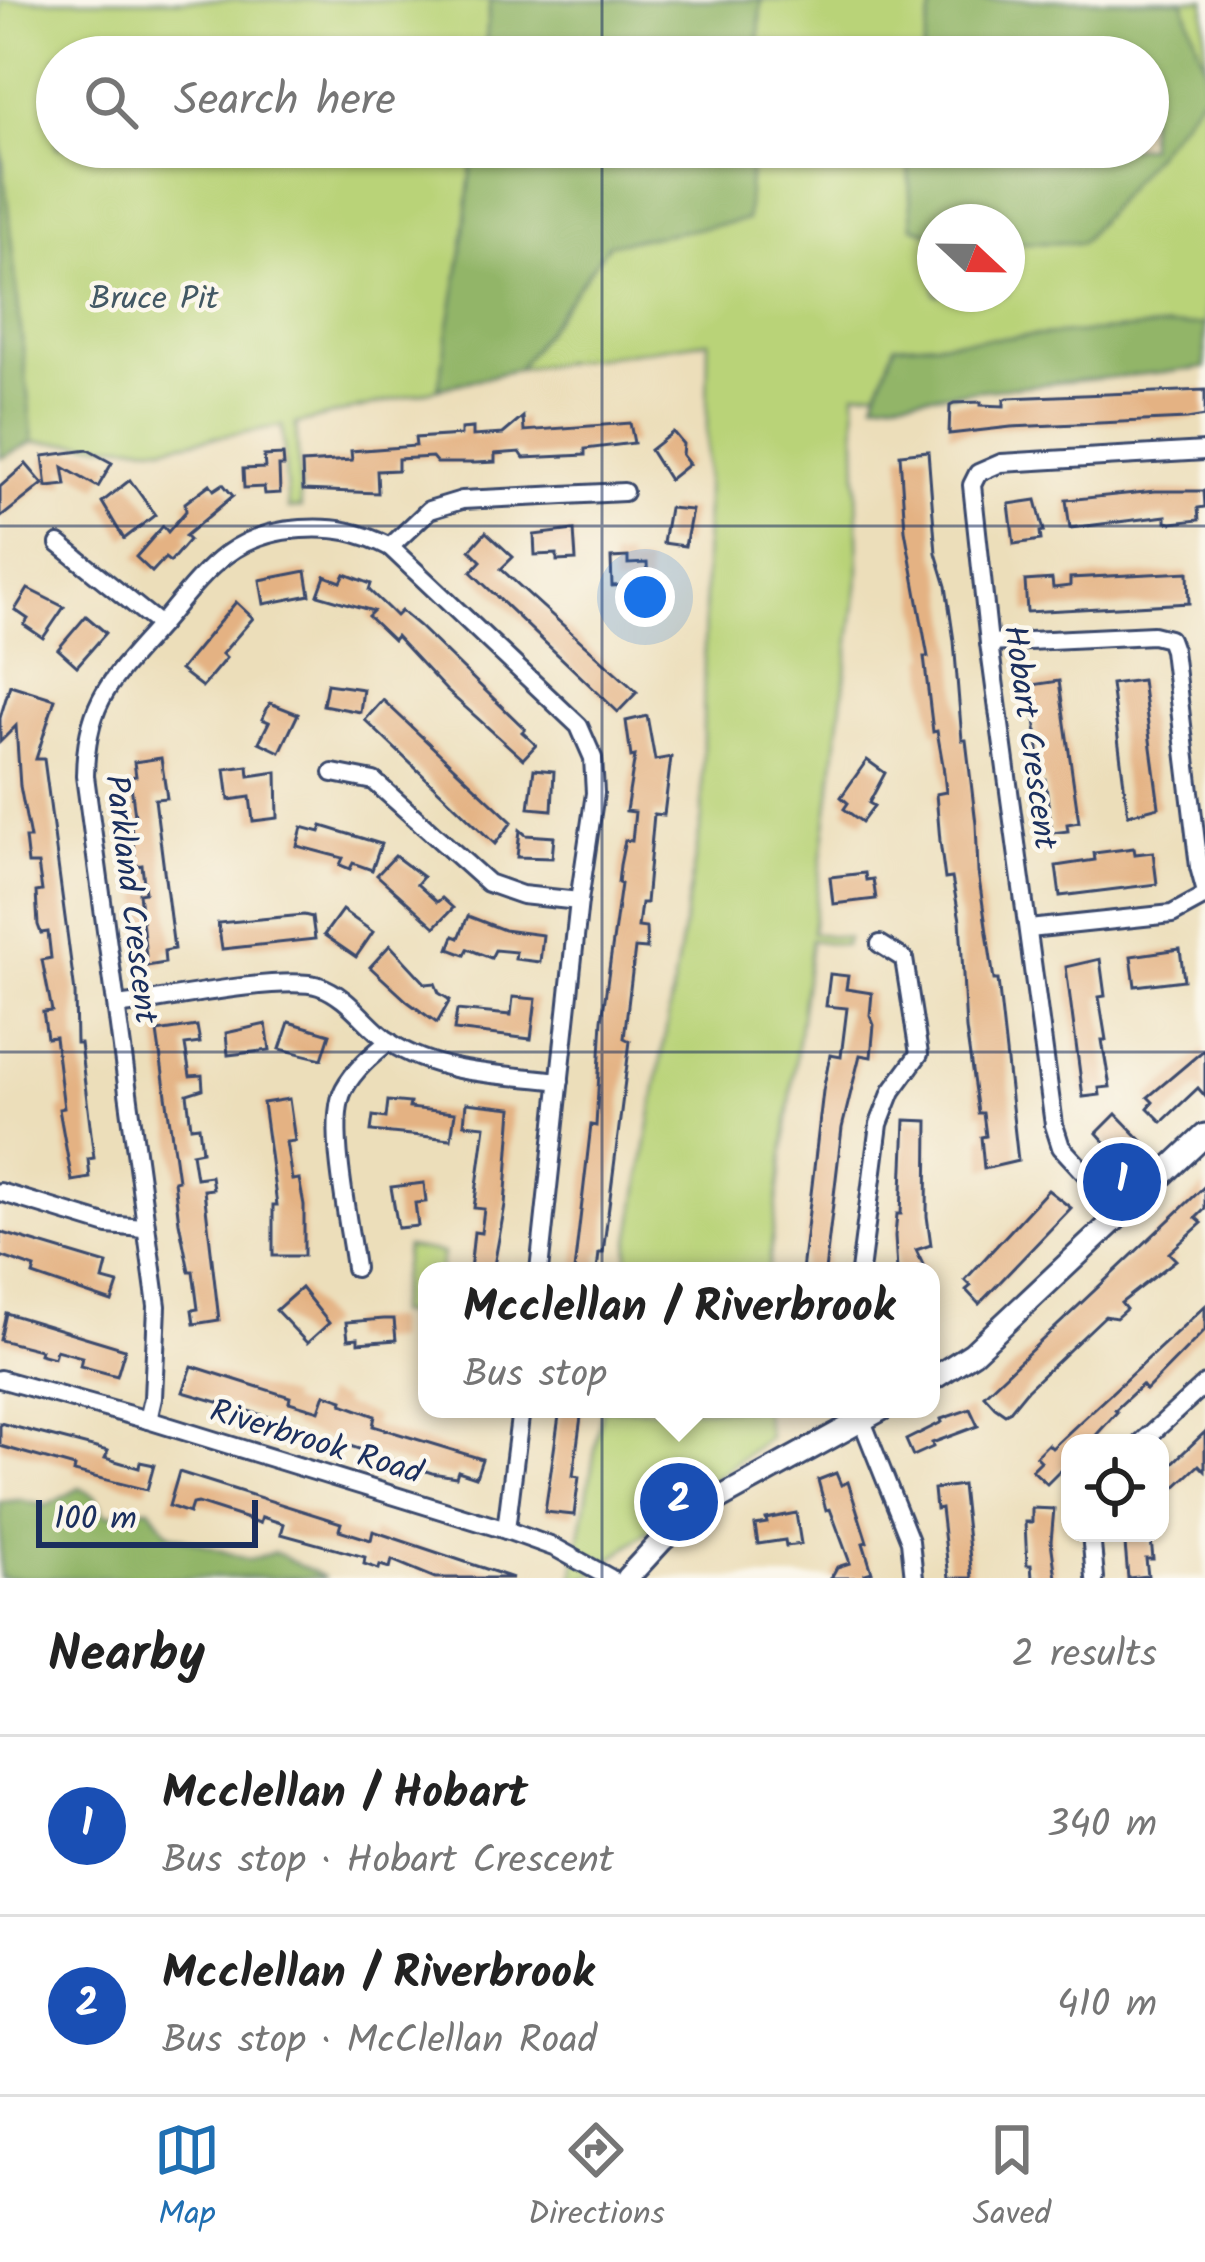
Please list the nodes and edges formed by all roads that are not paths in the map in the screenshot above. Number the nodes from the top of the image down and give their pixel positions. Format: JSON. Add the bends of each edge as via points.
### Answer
{"nodes":[{"id":1,"x":1205,"y":451,"type":"edge"},
{"id":2,"x":623,"y":492,"type":"dead end"},
{"id":3,"x":59,"y":544,"type":"dead end"},
{"id":4,"x":390,"y":547,"type":"junction"},
{"id":5,"x":160,"y":625,"type":"junction"},
{"id":6,"x":989,"y":644,"type":"junction"},
{"id":7,"x":333,"y":773,"type":"dead end"},
{"id":8,"x":1205,"y":892,"type":"edge"},
{"id":9,"x":579,"y":902,"type":"junction"},
{"id":10,"x":1029,"y":929,"type":"junction"},
{"id":11,"x":880,"y":944,"type":"dead end"},
{"id":12,"x":118,"y":1006,"type":"junction"},
{"id":13,"x":389,"y":1041,"type":"junction"},
{"id":14,"x":560,"y":1081,"type":"junction"},
{"id":15,"x":1205,"y":1135,"type":"edge"},
{"id":16,"x":0,"y":1192,"type":"edge"},
{"id":17,"x":1122,"y":1213,"type":"junction"},
{"id":18,"x":143,"y":1228,"type":"junction"},
{"id":19,"x":540,"y":1262,"type":"edge"},
{"id":20,"x":861,"y":1262,"type":"edge"},
{"id":21,"x":355,"y":1268,"type":"dead end"},
{"id":22,"x":940,"y":1374,"type":"edge"},
{"id":23,"x":0,"y":1379,"type":"edge"},
{"id":24,"x":1205,"y":1384,"type":"edge"},
{"id":25,"x":520,"y":1418,"type":"edge"},
{"id":26,"x":867,"y":1418,"type":"edge"},
{"id":27,"x":873,"y":1418,"type":"edge"},
{"id":28,"x":148,"y":1420,"type":"junction"},
{"id":29,"x":1151,"y":1434,"type":"edge"},
{"id":30,"x":506,"y":1530,"type":"junction"},
{"id":31,"x":1092,"y":1542,"type":"edge"},
{"id":32,"x":610,"y":1578,"type":"edge"},
{"id":33,"x":627,"y":1578,"type":"edge"},
{"id":34,"x":914,"y":1578,"type":"edge"},
{"id":35,"x":1095,"y":1578,"type":"edge"}],
"edges":[{"from":1,"to":6,"type":"street","name":"Hobart Crescent","via":[[1001,463],[978,473],[972,504]]},
{"from":2,"to":4,"type":"street","via":[[462,500],[429,510]]},
{"from":3,"to":5,"type":"street"},
{"from":4,"to":5,"type":"street","name":"Parkland Crescent","via":[[358,531],[268,532],[222,556]]},
{"from":4,"to":9,"type":"street","name":"Parkland Crescent","via":[[580,726],[595,793]]},
{"from":5,"to":12,"type":"street","name":"Parkland Crescent","via":[[94,708],[86,740]]},
{"from":6,"to":8,"type":"street","via":[[1169,639]]},
{"from":6,"to":10,"type":"street","name":"Hobart Crescent"},
{"from":7,"to":9,"type":"street","via":[[374,781],[488,883]]},
{"from":8,"to":10,"type":"street","via":[[1172,914]]},
{"from":9,"to":14,"type":"street","name":"Parkland Crescent"},
{"from":10,"to":17,"type":"street","name":"Hobart Crescent","via":[[1061,1147]]},
{"from":11,"to":20,"type":"street","via":[[904,959],[919,1054],[879,1124]]},
{"from":12,"to":13,"type":"street","via":[[283,983],[318,986]]},
{"from":12,"to":18,"type":"street","name":"Parkland Crescent"},
{"from":13,"to":14,"type":"street","via":[[452,1068]]},
{"from":13,"to":21,"type":"street","via":[[341,1094],[336,1128]]},
{"from":14,"to":19,"type":"street","name":"Parkland Crescent"},
{"from":15,"to":17,"type":"street"},
{"from":16,"to":18,"type":"street"},
{"from":17,"to":22,"type":"street","via":[[974,1353]]},
{"from":18,"to":28,"type":"street","name":"Parkland Crescent","via":[[157,1306]]},
{"from":23,"to":28,"type":"street","name":"Riverbrook Road"},
{"from":24,"to":29,"type":"street"},
{"from":25,"to":30,"type":"street"},
{"from":26,"to":33,"type":"street","via":[[704,1507]]},
{"from":27,"to":34,"type":"street"},
{"from":28,"to":30,"type":"street","name":"Riverbrook Road"},
{"from":30,"to":32,"type":"street","name":"Riverbrook Road"},
{"from":31,"to":35,"type":"street"}]}
